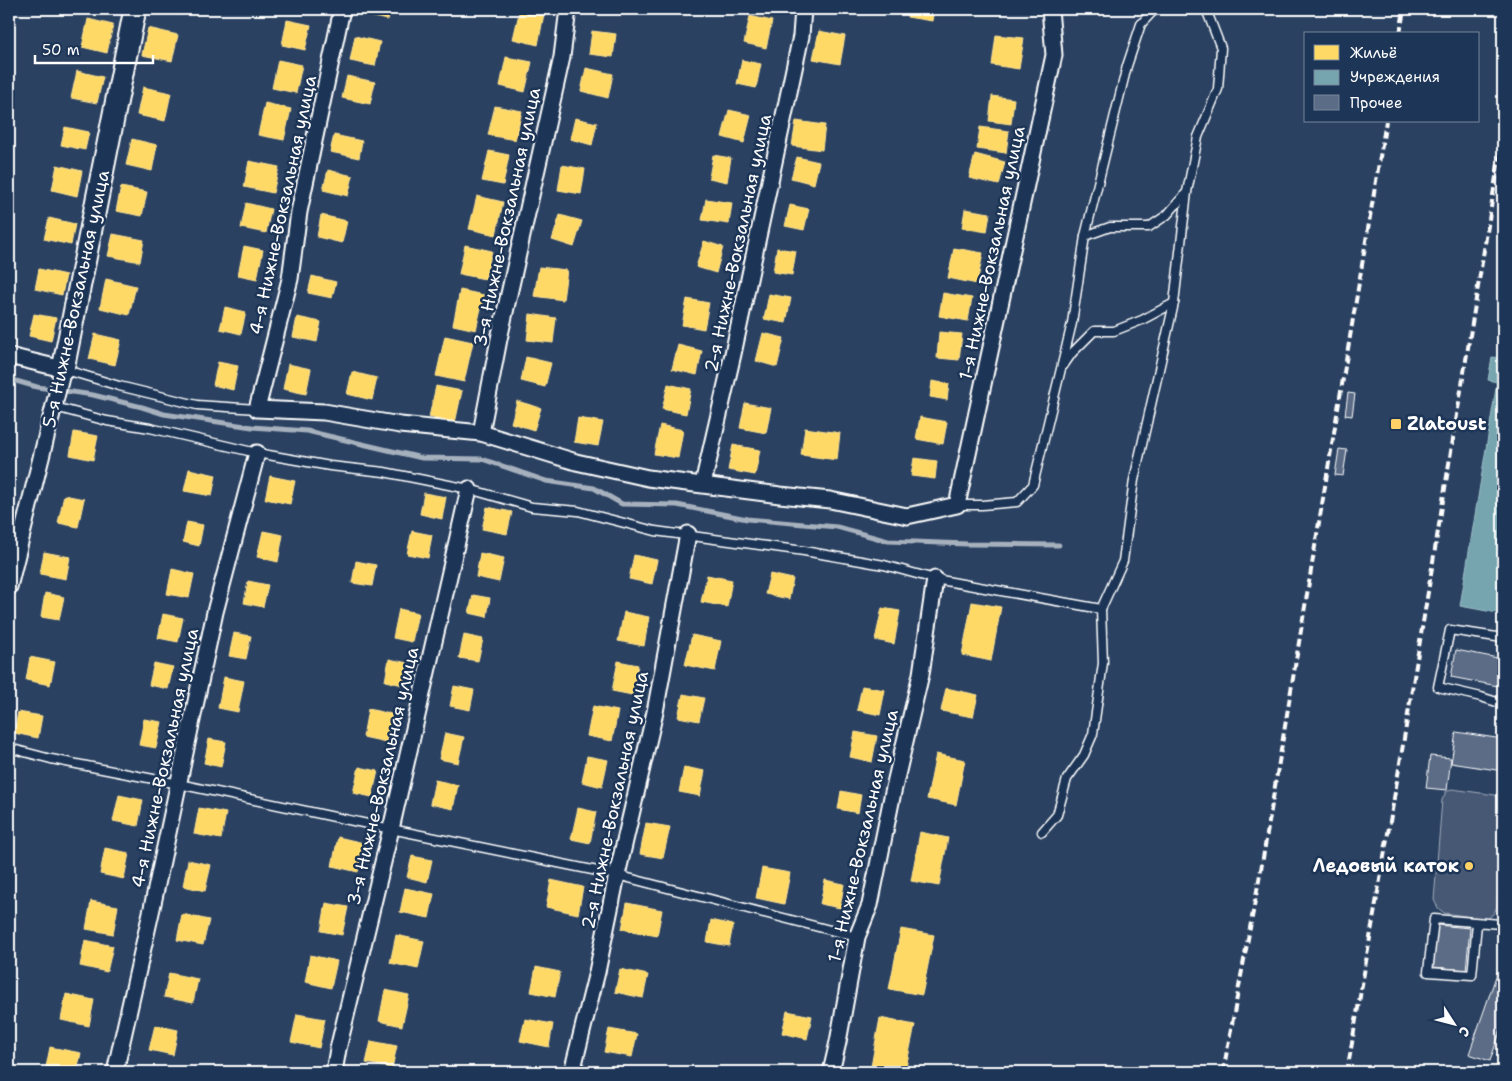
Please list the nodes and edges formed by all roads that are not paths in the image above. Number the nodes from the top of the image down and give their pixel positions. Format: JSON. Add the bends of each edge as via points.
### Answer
{"nodes":[{"id":1,"x":135,"y":9,"type":"edge"},
{"id":2,"x":342,"y":9,"type":"edge"},
{"id":3,"x":568,"y":9,"type":"edge"},
{"id":4,"x":804,"y":9,"type":"edge"},
{"id":5,"x":1050,"y":9,"type":"edge"},
{"id":6,"x":1155,"y":9,"type":"edge"},
{"id":7,"x":1206,"y":9,"type":"edge"},
{"id":8,"x":1187,"y":192,"type":"junction"},
{"id":9,"x":1085,"y":236,"type":"junction"},
{"id":10,"x":1174,"y":303,"type":"junction"},
{"id":11,"x":9,"y":356,"type":"edge"},
{"id":12,"x":63,"y":369,"type":"junction"},
{"id":13,"x":1060,"y":371,"type":"junction"},
{"id":14,"x":55,"y":406,"type":"junction"},
{"id":15,"x":257,"y":409,"type":"junction"},
{"id":16,"x":481,"y":433,"type":"junction"},
{"id":17,"x":258,"y":453,"type":"junction"},
{"id":18,"x":703,"y":484,"type":"junction"},
{"id":19,"x":469,"y":489,"type":"junction"},
{"id":20,"x":957,"y":505,"type":"junction"},
{"id":21,"x":688,"y":534,"type":"junction"},
{"id":22,"x":935,"y":579,"type":"junction"},
{"id":23,"x":9,"y":587,"type":"edge"},
{"id":24,"x":1101,"y":609,"type":"junction"},
{"id":25,"x":1503,"y":638,"type":"edge"},
{"id":26,"x":1503,"y":704,"type":"edge"},
{"id":27,"x":9,"y":748,"type":"edge"},
{"id":28,"x":179,"y":784,"type":"junction"},
{"id":29,"x":391,"y":829,"type":"junction"},
{"id":30,"x":1042,"y":832,"type":"dead end"},
{"id":31,"x":617,"y":875,"type":"junction"},
{"id":32,"x":1503,"y":917,"type":"edge"},
{"id":33,"x":1477,"y":924,"type":"dead end"},
{"id":34,"x":857,"y":937,"type":"junction"},
{"id":35,"x":115,"y":1072,"type":"edge"},
{"id":36,"x":334,"y":1072,"type":"edge"},
{"id":37,"x":572,"y":1072,"type":"edge"},
{"id":38,"x":831,"y":1072,"type":"edge"}],
"edges":[{"from":1,"to":12,"type":"street","name":"5-я Нижне-Вокзальная улица"},
{"from":2,"to":15,"type":"street","name":"4-я Нижне-Вокзальная улица","via":[[298,212],[290,279]]},
{"from":3,"to":16,"type":"street","name":"3-я Нижне-Вокзальная улица","via":[[562,57]]},
{"from":4,"to":18,"type":"street","name":"2-я Нижне-Вокзальная улица","via":[[801,36]]},
{"from":5,"to":20,"type":"street","name":"1-я Нижне-Вокзальная улица","via":[[1054,56]]},
{"from":6,"to":9,"type":"lane","via":[[1141,24],[1127,66]]},
{"from":7,"to":8,"type":"lane","via":[[1221,48],[1218,89],[1198,137]]},
{"from":8,"to":9,"type":"lane","via":[[1167,215],[1149,227],[1110,227]]},
{"from":8,"to":10,"type":"lane"},
{"from":9,"to":13,"type":"lane","via":[[1072,323]]},
{"from":10,"to":13,"type":"lane","via":[[1114,331],[1094,331],[1072,353]]},
{"from":10,"to":24,"type":"lane","via":[[1134,480],[1123,561]]},
{"from":11,"to":12,"type":"street"},
{"from":12,"to":14,"type":"street","name":"5-я Нижне-Вокзальная улица"},
{"from":12,"to":15,"type":"lane","via":[[197,405]]},
{"from":13,"to":20,"type":"lane","via":[[1033,485],[1017,502]]},
{"from":14,"to":17,"type":"lane","via":[[107,421]]},
{"from":14,"to":23,"type":"street","name":"5-я Нижне-Вокзальная улица"},
{"from":15,"to":16,"type":"street","via":[[324,412],[400,425]]},
{"from":16,"to":18,"type":"street","via":[[576,462],[648,478]]},
{"from":17,"to":19,"type":"lane"},
{"from":17,"to":28,"type":"street","name":"4-я Нижне-Вокзальная улица","via":[[215,612]]},
{"from":18,"to":20,"type":"street","via":[[830,500],[907,516]]},
{"from":19,"to":21,"type":"lane","via":[[532,507],[578,510],[655,530]]},
{"from":19,"to":29,"type":"street","name":"3-я Нижне-Вокзальная улица"},
{"from":21,"to":22,"type":"lane","via":[[875,563]]},
{"from":21,"to":31,"type":"street","name":"2-я Нижне-Вокзальная улица","via":[[655,712]]},
{"from":22,"to":24,"type":"lane"},
{"from":22,"to":34,"type":"street","name":"1-я Нижне-Вокзальная улица","via":[[921,674],[870,905]]},
{"from":24,"to":30,"type":"lane","via":[[1103,663],[1093,734],[1084,755],[1067,779],[1057,815]]},
{"from":25,"to":26,"type":"lane","via":[[1450,630],[1438,687]]},
{"from":27,"to":28,"type":"lane"},
{"from":28,"to":29,"type":"lane"},
{"from":28,"to":35,"type":"street","name":"4-я Нижне-Вокзальная улица"},
{"from":29,"to":31,"type":"lane"},
{"from":29,"to":36,"type":"street","name":"3-я Нижне-Вокзальная улица"},
{"from":31,"to":34,"type":"lane"},
{"from":31,"to":37,"type":"street","name":"2-я Нижне-Вокзальная улица"},
{"from":32,"to":33,"type":"lane","via":[[1501,924],[1434,919],[1428,972],[1472,976]]},
{"from":34,"to":38,"type":"street","name":"1-я Нижне-Вокзальная улица"}]}
